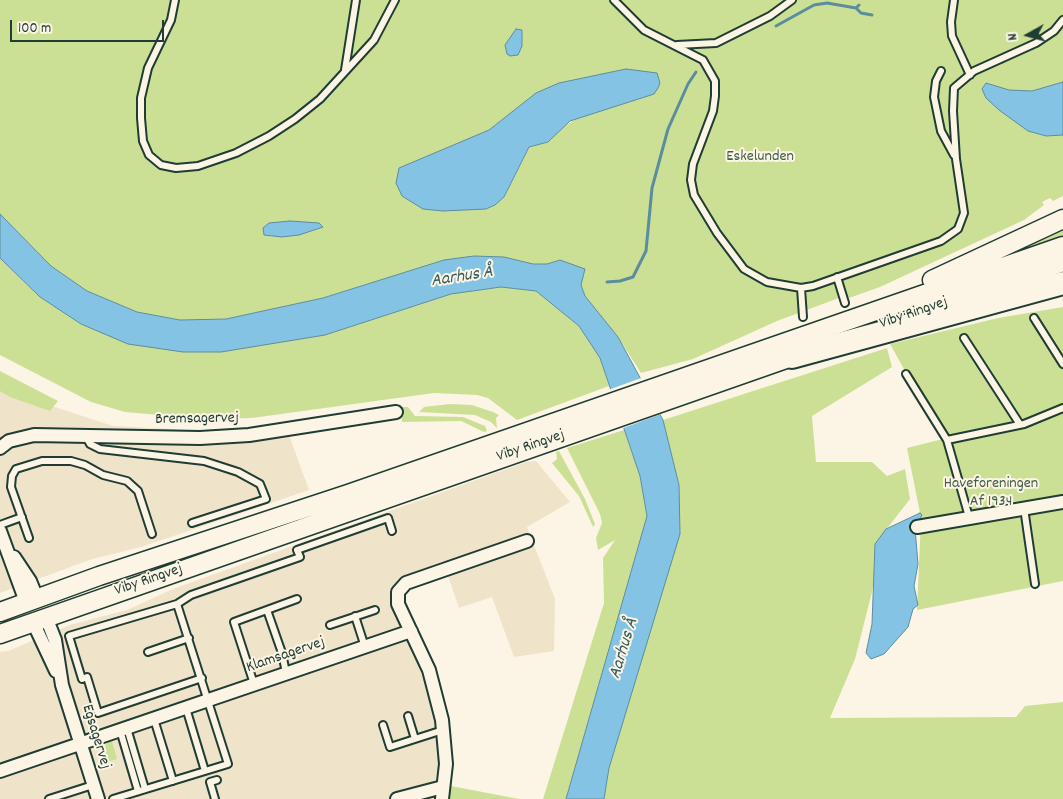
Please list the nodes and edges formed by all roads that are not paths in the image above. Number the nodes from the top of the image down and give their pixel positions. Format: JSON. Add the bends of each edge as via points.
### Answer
{"nodes":[{"id":1,"x":175,"y":0,"type":"edge"},
{"id":2,"x":356,"y":0,"type":"edge"},
{"id":3,"x":395,"y":0,"type":"edge"},
{"id":4,"x":614,"y":0,"type":"edge"},
{"id":5,"x":792,"y":0,"type":"edge"},
{"id":6,"x":954,"y":0,"type":"edge"},
{"id":7,"x":1063,"y":20,"type":"edge"},
{"id":8,"x":674,"y":44,"type":"junction"},
{"id":9,"x":704,"y":44,"type":"junction"},
{"id":10,"x":348,"y":52,"type":"junction"},
{"id":11,"x":358,"y":57,"type":"junction"},
{"id":12,"x":703,"y":60,"type":"junction"},
{"id":13,"x":345,"y":71,"type":"junction"},
{"id":14,"x":941,"y":71,"type":"dead end"},
{"id":15,"x":970,"y":75,"type":"junction"},
{"id":16,"x":956,"y":159,"type":"junction"},
{"id":17,"x":1060,"y":221,"type":"edge"},
{"id":18,"x":1063,"y":246,"type":"edge"},
{"id":19,"x":1063,"y":262,"type":"edge"},
{"id":20,"x":836,"y":277,"type":"junction"},
{"id":21,"x":1063,"y":283,"type":"edge"},
{"id":22,"x":801,"y":288,"type":"junction"},
{"id":23,"x":845,"y":303,"type":"dead end"},
{"id":24,"x":803,"y":318,"type":"dead end"},
{"id":25,"x":1034,"y":318,"type":"dead end"},
{"id":26,"x":964,"y":338,"type":"dead end"},
{"id":27,"x":792,"y":357,"type":"junction"},
{"id":28,"x":1063,"y":364,"type":"edge"},
{"id":29,"x":711,"y":368,"type":"junction"},
{"id":30,"x":906,"y":374,"type":"dead end"},
{"id":31,"x":655,"y":395,"type":"junction"},
{"id":32,"x":1063,"y":408,"type":"edge"},
{"id":33,"x":614,"y":410,"type":"junction"},
{"id":34,"x":396,"y":412,"type":"dead end"},
{"id":35,"x":1019,"y":423,"type":"junction"},
{"id":36,"x":86,"y":435,"type":"junction"},
{"id":37,"x":947,"y":440,"type":"junction"},
{"id":38,"x":0,"y":448,"type":"edge"},
{"id":39,"x":1063,"y":502,"type":"edge"},
{"id":40,"x":1024,"y":508,"type":"junction"},
{"id":41,"x":22,"y":517,"type":"junction"},
{"id":42,"x":969,"y":517,"type":"junction"},
{"id":43,"x":192,"y":523,"type":"dead end"},
{"id":44,"x":0,"y":525,"type":"edge"},
{"id":45,"x":917,"y":527,"type":"dead end"},
{"id":46,"x":0,"y":531,"type":"edge"},
{"id":47,"x":392,"y":531,"type":"dead end"},
{"id":48,"x":152,"y":534,"type":"dead end"},
{"id":49,"x":29,"y":538,"type":"dead end"},
{"id":50,"x":527,"y":541,"type":"dead end"},
{"id":51,"x":1036,"y":584,"type":"dead end"},
{"id":52,"x":297,"y":599,"type":"dead end"},
{"id":53,"x":32,"y":600,"type":"junction"},
{"id":54,"x":177,"y":604,"type":"junction"},
{"id":55,"x":267,"y":610,"type":"junction"},
{"id":56,"x":374,"y":610,"type":"dead end"},
{"id":57,"x":0,"y":612,"type":"edge"},
{"id":58,"x":355,"y":616,"type":"junction"},
{"id":59,"x":40,"y":620,"type":"junction"},
{"id":60,"x":330,"y":625,"type":"dead end"},
{"id":61,"x":411,"y":631,"type":"junction"},
{"id":62,"x":0,"y":634,"type":"edge"},
{"id":63,"x":189,"y":638,"type":"junction"},
{"id":64,"x":365,"y":647,"type":"junction"},
{"id":65,"x":148,"y":652,"type":"dead end"},
{"id":66,"x":286,"y":674,"type":"junction"},
{"id":67,"x":202,"y":678,"type":"junction"},
{"id":68,"x":254,"y":684,"type":"junction"},
{"id":69,"x":208,"y":700,"type":"junction"},
{"id":70,"x":186,"y":708,"type":"junction"},
{"id":71,"x":408,"y":716,"type":"dead end"},
{"id":72,"x":154,"y":718,"type":"junction"},
{"id":73,"x":383,"y":725,"type":"dead end"},
{"id":74,"x":123,"y":729,"type":"junction"},
{"id":75,"x":443,"y":730,"type":"junction"},
{"id":76,"x":415,"y":739,"type":"junction"},
{"id":77,"x":80,"y":744,"type":"junction"},
{"id":78,"x":0,"y":771,"type":"edge"},
{"id":79,"x":205,"y":771,"type":"junction"},
{"id":80,"x":217,"y":780,"type":"dead end"},
{"id":81,"x":173,"y":781,"type":"junction"},
{"id":82,"x":93,"y":785,"type":"junction"},
{"id":83,"x":142,"y":790,"type":"junction"},
{"id":84,"x":442,"y":793,"type":"edge"},
{"id":85,"x":49,"y":799,"type":"edge"},
{"id":86,"x":98,"y":799,"type":"edge"},
{"id":87,"x":113,"y":799,"type":"edge"},
{"id":88,"x":215,"y":799,"type":"edge"},
{"id":89,"x":397,"y":799,"type":"edge"}],
"edges":[{"from":1,"to":13,"type":"lane","via":[[171,20],[148,68],[141,98],[145,146],[153,160],[161,165],[176,168],[198,166],[236,153],[295,119],[320,99]]},
{"from":2,"to":10,"type":"lane"},
{"from":3,"to":11,"type":"lane","via":[[374,40]]},
{"from":4,"to":8,"type":"lane","via":[[644,30]]},
{"from":5,"to":9,"type":"lane","via":[[735,34],[716,43]]},
{"from":6,"to":15,"type":"lane","via":[[952,36]]},
{"from":7,"to":15,"type":"lane","via":[[1054,31],[1036,43]]},
{"from":8,"to":9,"type":"lane"},
{"from":8,"to":12,"type":"lane"},
{"from":9,"to":12,"type":"lane"},
{"from":10,"to":11,"type":"lane"},
{"from":10,"to":13,"type":"lane"},
{"from":11,"to":13,"type":"lane"},
{"from":12,"to":22,"type":"lane","via":[[715,81],[715,96],[713,112],[693,164],[691,180],[694,195],[744,269],[767,282]]},
{"from":14,"to":16,"type":"lane","via":[[934,97],[941,131]]},
{"from":15,"to":16,"type":"lane","via":[[954,88]]},
{"from":16,"to":20,"type":"lane","via":[[964,213],[958,229],[941,241]]},
{"from":17,"to":29,"type":"main road","via":[[924,284],[789,332]]},
{"from":18,"to":29,"type":"main road","name":"Viby Ringvej"},
{"from":19,"to":27,"type":"main road","name":"Viby Ringvej"},
{"from":20,"to":22,"type":"lane"},
{"from":20,"to":23,"type":"lane"},
{"from":21,"to":27,"type":"highway"},
{"from":22,"to":24,"type":"lane"},
{"from":25,"to":28,"type":"lane"},
{"from":26,"to":35,"type":"lane"},
{"from":27,"to":31,"type":"main road","name":"Viby Ringvej"},
{"from":29,"to":31,"type":"main road","name":"Viby Ringvej"},
{"from":30,"to":37,"type":"lane"},
{"from":31,"to":33,"type":"main road","name":"Viby Ringvej"},
{"from":32,"to":35,"type":"lane","via":[[1024,424]]},
{"from":33,"to":53,"type":"main road","name":"Viby Ringvej"},
{"from":33,"to":59,"type":"main road","name":"Viby Ringvej"},
{"from":34,"to":36,"type":"street","name":"Bremsagervej","via":[[249,435],[200,438]]},
{"from":35,"to":37,"type":"lane"},
{"from":36,"to":38,"type":"street","name":"Bremsagervej","via":[[26,436],[9,441]]},
{"from":36,"to":43,"type":"lane","via":[[90,444],[100,449],[204,461],[238,472],[260,484],[266,499]]},
{"from":37,"to":42,"type":"lane"},
{"from":39,"to":40,"type":"street"},
{"from":40,"to":42,"type":"street"},
{"from":40,"to":51,"type":"lane"},
{"from":41,"to":44,"type":"lane"},
{"from":41,"to":48,"type":"lane","via":[[11,487],[16,469],[42,461],[71,461],[132,484],[138,491]]},
{"from":41,"to":49,"type":"lane"},
{"from":42,"to":45,"type":"street"},
{"from":46,"to":53,"type":"street","via":[[30,581]]},
{"from":47,"to":54,"type":"lane","via":[[388,518],[297,550],[300,558],[192,595]]},
{"from":50,"to":61,"type":"street","via":[[401,586],[398,604]]},
{"from":52,"to":55,"type":"lane"},
{"from":53,"to":57,"type":"main road","name":"Viby Ringvej"},
{"from":53,"to":59,"type":"main road"},
{"from":54,"to":63,"type":"lane"},
{"from":54,"to":67,"type":"lane","via":[[69,636],[82,679],[87,677],[98,713]]},
{"from":55,"to":66,"type":"lane"},
{"from":55,"to":68,"type":"lane","via":[[234,622]]},
{"from":56,"to":58,"type":"lane"},
{"from":58,"to":60,"type":"lane"},
{"from":58,"to":64,"type":"lane"},
{"from":59,"to":62,"type":"main road","name":"Viby Ringvej"},
{"from":59,"to":77,"type":"street","name":"Egsagervej","via":[[54,640],[62,684]]},
{"from":61,"to":64,"type":"street","name":"Klamsagervej"},
{"from":61,"to":75,"type":"street","via":[[429,670]]},
{"from":63,"to":65,"type":"lane"},
{"from":63,"to":67,"type":"lane"},
{"from":64,"to":66,"type":"street","name":"Klamsagervej"},
{"from":66,"to":68,"type":"street","name":"Klamsagervej"},
{"from":67,"to":69,"type":"lane"},
{"from":68,"to":69,"type":"street","name":"Klamsagervej"},
{"from":69,"to":70,"type":"street","name":"Klamsagervej"},
{"from":69,"to":79,"type":"lane","via":[[228,764]]},
{"from":70,"to":72,"type":"street","name":"Klamsagervej"},
{"from":70,"to":79,"type":"lane"},
{"from":71,"to":76,"type":"lane"},
{"from":72,"to":74,"type":"street","name":"Klamsagervej"},
{"from":72,"to":81,"type":"lane"},
{"from":73,"to":76,"type":"lane","via":[[390,747]]},
{"from":74,"to":77,"type":"street","name":"Klamsagervej"},
{"from":74,"to":83,"type":"lane"},
{"from":75,"to":76,"type":"lane"},
{"from":75,"to":84,"type":"street","via":[[446,764]]},
{"from":77,"to":78,"type":"street","name":"Klamsagervej"},
{"from":77,"to":82,"type":"street","name":"Egsagervej"},
{"from":79,"to":81,"type":"lane"},
{"from":80,"to":88,"type":"lane","via":[[210,782]]},
{"from":81,"to":83,"type":"lane"},
{"from":82,"to":85,"type":"lane"},
{"from":82,"to":86,"type":"street","name":"Egsagervej"},
{"from":83,"to":87,"type":"lane"},
{"from":84,"to":89,"type":"street"}]}
